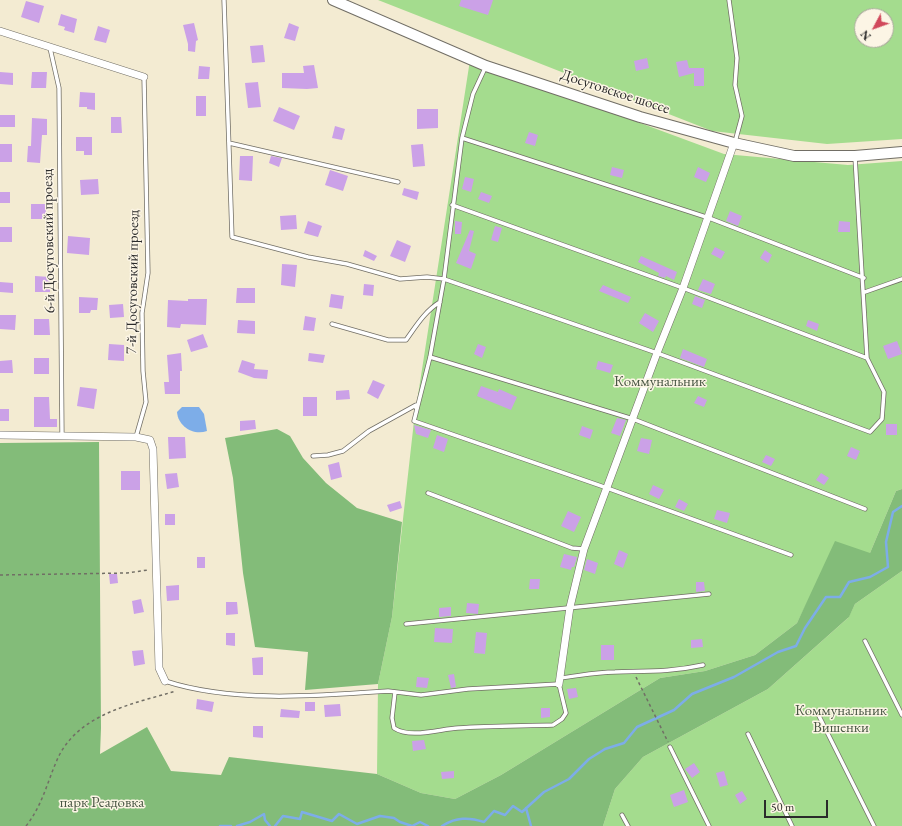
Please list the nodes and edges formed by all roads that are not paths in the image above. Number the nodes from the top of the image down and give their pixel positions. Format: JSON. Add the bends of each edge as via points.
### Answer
{"nodes":[{"id":1,"x":224,"y":0,"type":"edge"},
{"id":2,"x":333,"y":0,"type":"edge"},
{"id":3,"x":729,"y":0,"type":"edge"},
{"id":4,"x":0,"y":31,"type":"edge"},
{"id":5,"x":50,"y":48,"type":"junction"},
{"id":6,"x":486,"y":66,"type":"junction"},
{"id":7,"x":144,"y":77,"type":"joint"},
{"id":8,"x":462,"y":138,"type":"junction"},
{"id":9,"x":229,"y":143,"type":"junction"},
{"id":10,"x":734,"y":143,"type":"junction"},
{"id":11,"x":902,"y":152,"type":"edge"},
{"id":12,"x":855,"y":156,"type":"junction"},
{"id":13,"x":398,"y":182,"type":"dead end"},
{"id":14,"x":452,"y":205,"type":"junction"},
{"id":15,"x":709,"y":218,"type":"junction"},
{"id":16,"x":864,"y":278,"type":"junction"},
{"id":17,"x":444,"y":279,"type":"junction"},
{"id":18,"x":902,"y":279,"type":"edge"},
{"id":19,"x":683,"y":288,"type":"junction"},
{"id":20,"x":865,"y":292,"type":"junction"},
{"id":21,"x":440,"y":302,"type":"junction"},
{"id":22,"x":332,"y":324,"type":"dead end"},
{"id":23,"x":657,"y":354,"type":"junction"},
{"id":24,"x":430,"y":357,"type":"junction"},
{"id":25,"x":867,"y":358,"type":"junction"},
{"id":26,"x":632,"y":419,"type":"junction"},
{"id":27,"x":414,"y":421,"type":"junction"},
{"id":28,"x":0,"y":435,"type":"edge"},
{"id":29,"x":62,"y":435,"type":"junction"},
{"id":30,"x":136,"y":437,"type":"junction"},
{"id":31,"x":313,"y":456,"type":"dead end"},
{"id":32,"x":606,"y":488,"type":"junction"},
{"id":33,"x":428,"y":493,"type":"dead end"},
{"id":34,"x":864,"y":509,"type":"dead end"},
{"id":35,"x":584,"y":549,"type":"junction"},
{"id":36,"x":791,"y":555,"type":"dead end"},
{"id":37,"x":709,"y":594,"type":"dead end"},
{"id":38,"x":570,"y":607,"type":"junction"},
{"id":39,"x":406,"y":624,"type":"dead end"},
{"id":40,"x":865,"y":641,"type":"dead end"},
{"id":41,"x":703,"y":665,"type":"dead end"},
{"id":42,"x":165,"y":681,"type":"joint"},
{"id":43,"x":559,"y":681,"type":"junction"},
{"id":44,"x":395,"y":692,"type":"junction"},
{"id":45,"x":817,"y":712,"type":"dead end"},
{"id":46,"x":902,"y":715,"type":"edge"},
{"id":47,"x":748,"y":734,"type":"dead end"},
{"id":48,"x":670,"y":748,"type":"road end"},
{"id":49,"x":622,"y":815,"type":"dead end"},
{"id":50,"x":628,"y":826,"type":"edge"},
{"id":51,"x":709,"y":826,"type":"edge"},
{"id":52,"x":792,"y":826,"type":"edge"},
{"id":53,"x":874,"y":826,"type":"edge"}],
"edges":[{"from":1,"to":9,"type":"lane"},
{"from":2,"to":6,"type":"main road","name":"Досуговское шоссе"},
{"from":3,"to":10,"type":"lane","via":[[737,58],[735,85],[742,116]]},
{"from":4,"to":5,"type":"street"},
{"from":5,"to":7,"type":"street"},
{"from":5,"to":29,"type":"lane","name":"6-й Досуговский проезд","via":[[59,88]]},
{"from":6,"to":8,"type":"lane","via":[[473,94]]},
{"from":6,"to":10,"type":"main road","name":"Досуговское шоссе","via":[[640,117]]},
{"from":7,"to":30,"type":"lane","name":"7-й Досуговский проезд","via":[[148,273],[142,313],[146,402]]},
{"from":8,"to":14,"type":"lane"},
{"from":8,"to":15,"type":"lane"},
{"from":9,"to":13,"type":"lane"},
{"from":9,"to":17,"type":"lane","via":[[232,237],[400,279]]},
{"from":10,"to":12,"type":"main road","name":"Досуговское шоссе","via":[[794,156]]},
{"from":10,"to":15,"type":"street"},
{"from":11,"to":12,"type":"main road","name":"Досуговское шоссе"},
{"from":12,"to":16,"type":"lane"},
{"from":14,"to":17,"type":"lane"},
{"from":14,"to":19,"type":"lane"},
{"from":15,"to":16,"type":"lane"},
{"from":15,"to":19,"type":"street"},
{"from":16,"to":20,"type":"lane"},
{"from":17,"to":21,"type":"lane"},
{"from":17,"to":23,"type":"lane"},
{"from":18,"to":20,"type":"lane"},
{"from":19,"to":23,"type":"street"},
{"from":19,"to":25,"type":"lane"},
{"from":20,"to":25,"type":"lane"},
{"from":21,"to":22,"type":"lane","via":[[428,310],[406,340],[388,340]]},
{"from":21,"to":24,"type":"lane"},
{"from":23,"to":25,"type":"lane","via":[[870,432],[882,419],[884,392]]},
{"from":23,"to":26,"type":"street"},
{"from":24,"to":26,"type":"lane"},
{"from":24,"to":27,"type":"lane"},
{"from":26,"to":32,"type":"street"},
{"from":26,"to":34,"type":"lane"},
{"from":27,"to":31,"type":"lane","via":[[416,405],[369,431],[343,451],[328,456]]},
{"from":27,"to":32,"type":"lane"},
{"from":28,"to":29,"type":"street"},
{"from":29,"to":30,"type":"street"},
{"from":30,"to":42,"type":"street","via":[[150,440],[153,449],[159,668]]},
{"from":32,"to":35,"type":"street"},
{"from":32,"to":36,"type":"lane"},
{"from":33,"to":35,"type":"lane","via":[[572,548]]},
{"from":35,"to":38,"type":"street"},
{"from":37,"to":38,"type":"lane"},
{"from":38,"to":39,"type":"lane"},
{"from":38,"to":43,"type":"street"},
{"from":40,"to":46,"type":"lane"},
{"from":41,"to":43,"type":"lane","via":[[679,670],[614,672]]},
{"from":42,"to":44,"type":"lane","via":[[185,688],[224,694]]},
{"from":43,"to":44,"type":"lane","via":[[421,695]]},
{"from":43,"to":44,"type":"lane","via":[[566,713],[553,725],[399,732],[394,728],[392,718]]},
{"from":45,"to":53,"type":"lane"},
{"from":47,"to":52,"type":"lane"},
{"from":48,"to":51,"type":"lane"},
{"from":49,"to":50,"type":"lane"}]}
